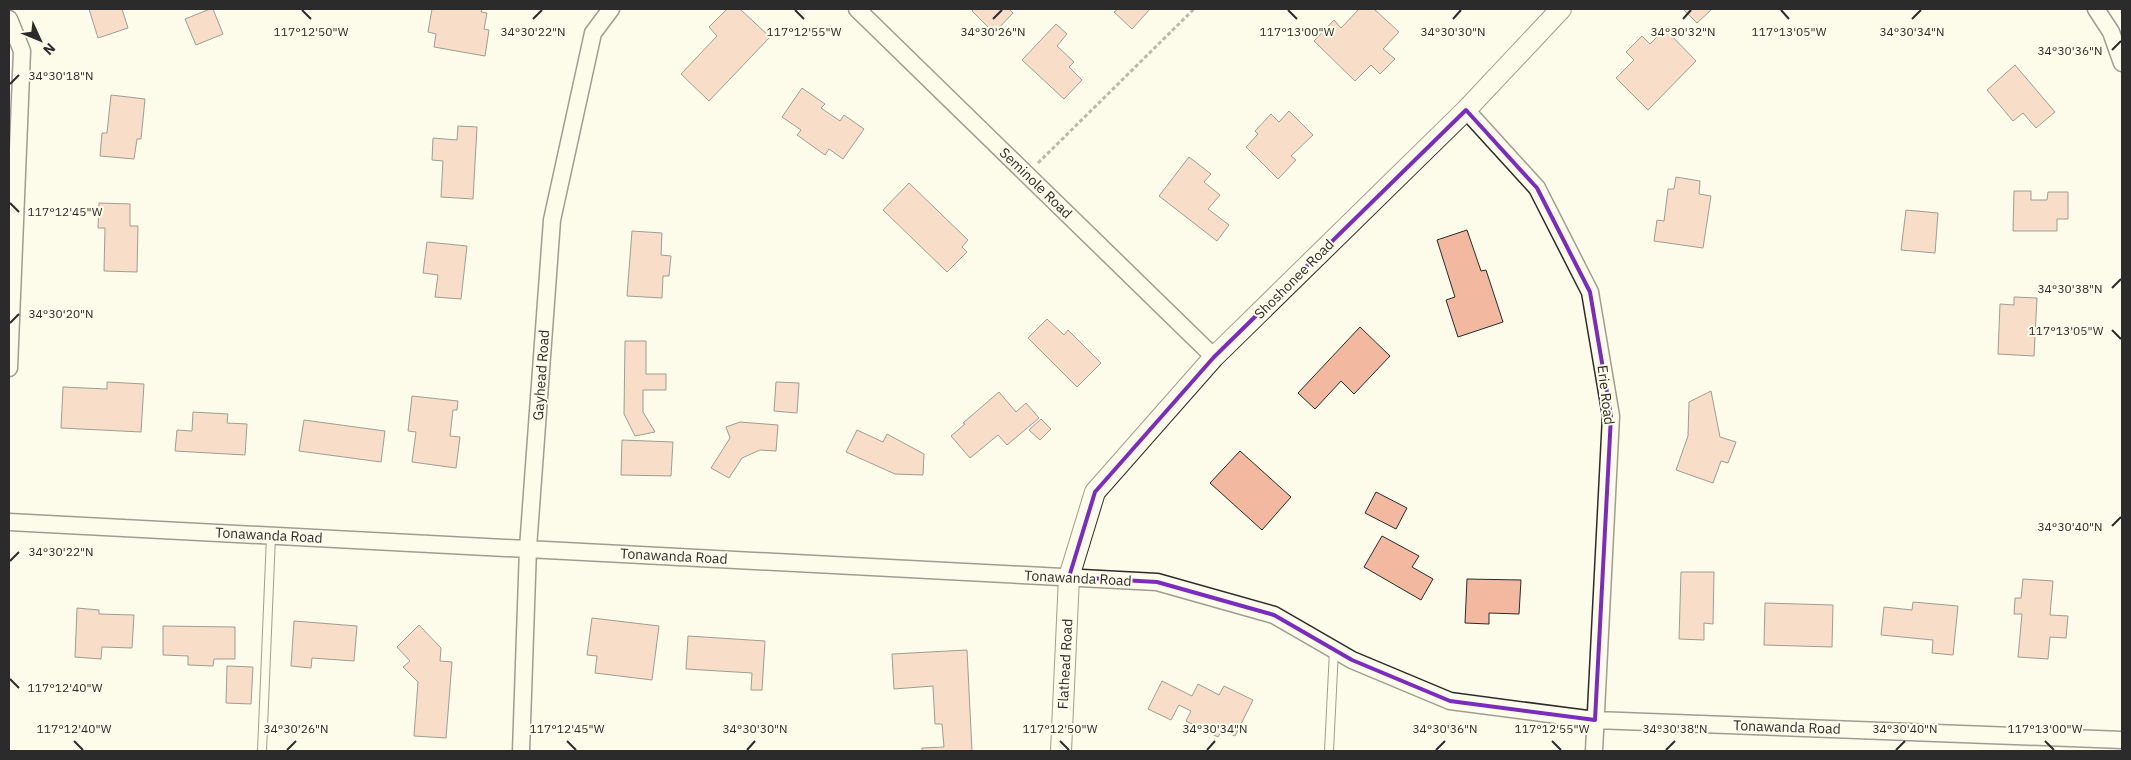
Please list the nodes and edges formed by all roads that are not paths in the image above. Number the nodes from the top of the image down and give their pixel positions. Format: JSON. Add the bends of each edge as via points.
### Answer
{"nodes":[{"id":1,"x":611,"y":9,"type":"edge"},
{"id":2,"x":857,"y":9,"type":"edge"},
{"id":3,"x":1561,"y":9,"type":"edge"},
{"id":4,"x":2096,"y":9,"type":"edge"},
{"id":5,"x":9,"y":19,"type":"edge"},
{"id":6,"x":2122,"y":63,"type":"edge"},
{"id":7,"x":1466,"y":110,"type":"junction"},
{"id":8,"x":1214,"y":357,"type":"junction"},
{"id":9,"x":9,"y":368,"type":"edge"},
{"id":10,"x":9,"y":522,"type":"edge"},
{"id":11,"x":271,"y":536,"type":"junction"},
{"id":12,"x":528,"y":548,"type":"junction"},
{"id":13,"x":1069,"y":577,"type":"junction"},
{"id":14,"x":1334,"y":650,"type":"junction"},
{"id":15,"x":1595,"y":720,"type":"junction"},
{"id":16,"x":2122,"y":740,"type":"edge"},
{"id":17,"x":262,"y":751,"type":"edge"},
{"id":18,"x":521,"y":751,"type":"edge"},
{"id":19,"x":1061,"y":751,"type":"edge"},
{"id":20,"x":1329,"y":751,"type":"edge"},
{"id":21,"x":1594,"y":751,"type":"edge"}],
"edges":[{"from":1,"to":12,"type":"street","name":"Gayhead Road","via":[[593,33],[552,220]]},
{"from":2,"to":8,"type":"street","name":"Seminole Road"},
{"from":3,"to":7,"type":"street","name":"Shoshonee Road"},
{"from":4,"to":6,"type":"street","via":[[2110,32]]},
{"from":5,"to":9,"type":"street","via":[[22,51]]},
{"from":7,"to":8,"type":"street","name":"Shoshonee Road"},
{"from":7,"to":15,"type":"street","name":"Erie Road","via":[[1537,188],[1590,292],[1611,416]]},
{"from":8,"to":13,"type":"street","name":"Shoshonee Road","via":[[1095,492]]},
{"from":10,"to":11,"type":"street","name":"Tonawanda Road"},
{"from":11,"to":12,"type":"street","name":"Tonawanda Road"},
{"from":11,"to":17,"type":"lane"},
{"from":12,"to":13,"type":"street","name":"Tonawanda Road"},
{"from":12,"to":18,"type":"street","name":"Gayhead Road"},
{"from":13,"to":14,"type":"street","name":"Tonawanda Road","via":[[1157,582],[1274,615]]},
{"from":13,"to":19,"type":"street","name":"Flathead Road"},
{"from":14,"to":15,"type":"street","name":"Tonawanda Road","via":[[1450,701]]},
{"from":14,"to":20,"type":"lane"},
{"from":15,"to":16,"type":"street","name":"Tonawanda Road"},
{"from":15,"to":21,"type":"street","name":"Erie Road"}]}
